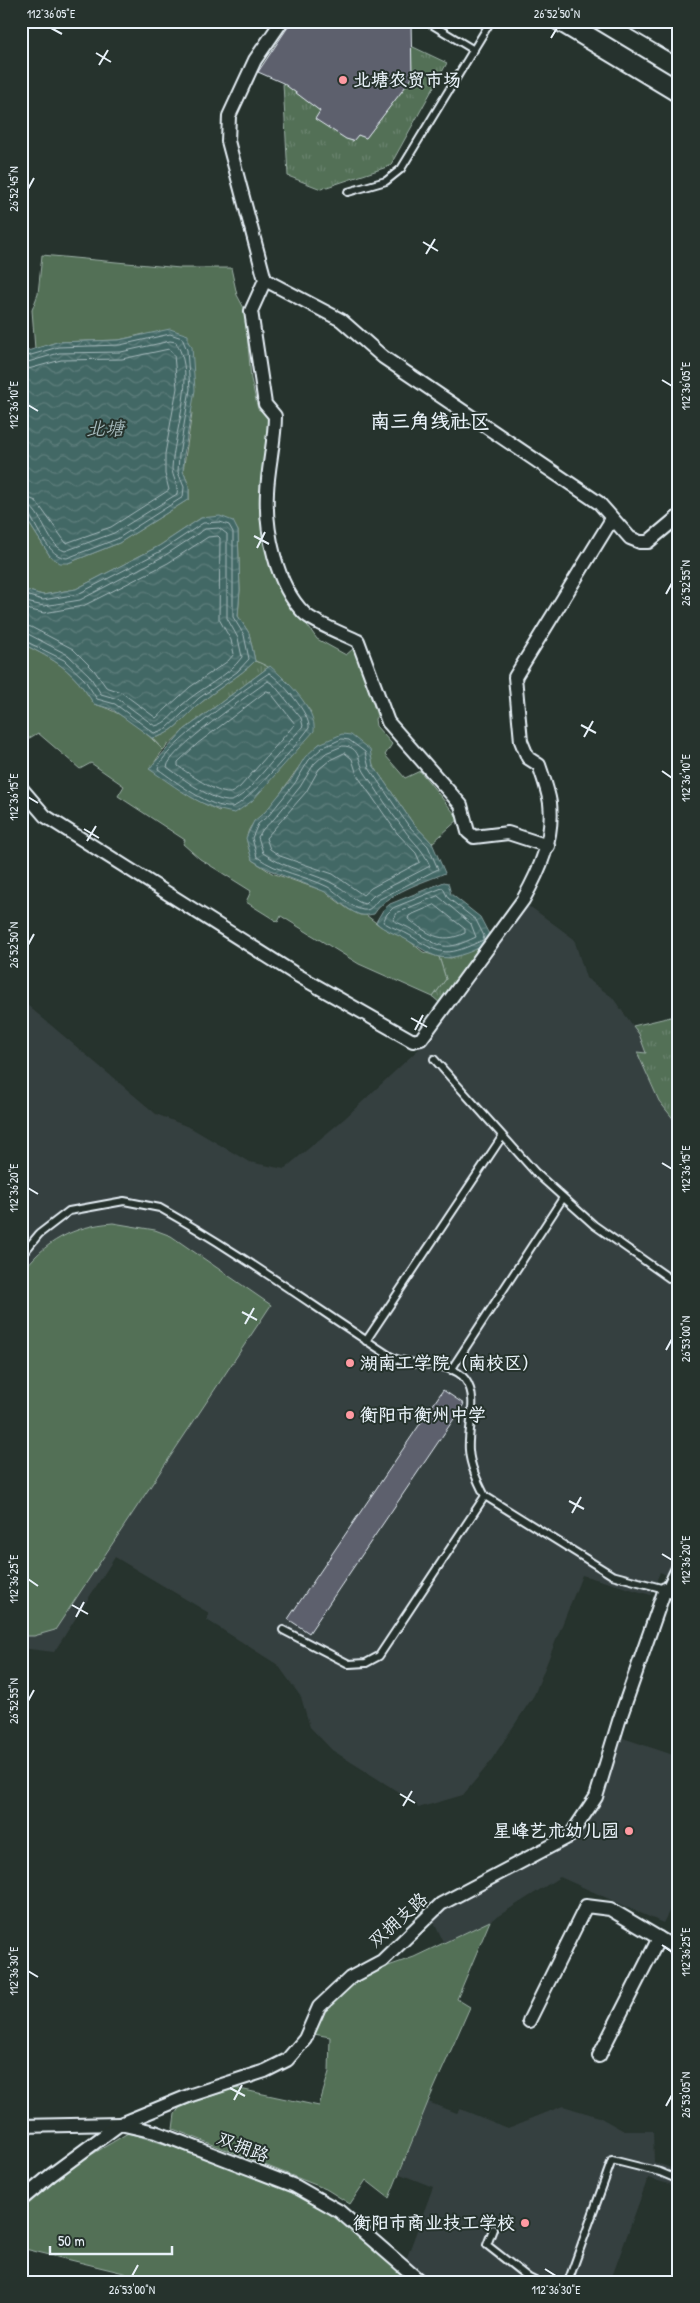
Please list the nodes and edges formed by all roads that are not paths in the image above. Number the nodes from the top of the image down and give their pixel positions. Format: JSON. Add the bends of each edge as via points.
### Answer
{"nodes":[{"id":1,"x":282,"y":21,"type":"edge"},
{"id":2,"x":426,"y":21,"type":"edge"},
{"id":3,"x":491,"y":21,"type":"edge"},
{"id":4,"x":561,"y":21,"type":"edge"},
{"id":5,"x":638,"y":21,"type":"edge"},
{"id":6,"x":679,"y":45,"type":"edge"},
{"id":7,"x":474,"y":50,"type":"junction"},
{"id":8,"x":679,"y":92,"type":"edge"},
{"id":9,"x":348,"y":192,"type":"dead end"},
{"id":10,"x":265,"y":280,"type":"junction"},
{"id":11,"x":679,"y":516,"type":"edge"},
{"id":12,"x":612,"y":519,"type":"junction"},
{"id":13,"x":24,"y":793,"type":"edge"},
{"id":14,"x":548,"y":846,"type":"junction"},
{"id":15,"x":434,"y":1058,"type":"dead end"},
{"id":16,"x":502,"y":1137,"type":"junction"},
{"id":17,"x":563,"y":1198,"type":"junction"},
{"id":18,"x":21,"y":1256,"type":"edge"},
{"id":19,"x":679,"y":1285,"type":"edge"},
{"id":20,"x":366,"y":1341,"type":"junction"},
{"id":21,"x":451,"y":1370,"type":"junction"},
{"id":22,"x":485,"y":1496,"type":"junction"},
{"id":23,"x":679,"y":1559,"type":"edge"},
{"id":24,"x":665,"y":1589,"type":"junction"},
{"id":25,"x":679,"y":1594,"type":"edge"},
{"id":26,"x":283,"y":1630,"type":"dead end"},
{"id":27,"x":659,"y":1938,"type":"junction"},
{"id":28,"x":679,"y":1950,"type":"edge"},
{"id":29,"x":529,"y":2021,"type":"dead end"},
{"id":30,"x":598,"y":2056,"type":"dead end"},
{"id":31,"x":120,"y":2124,"type":"junction"},
{"id":32,"x":21,"y":2126,"type":"edge"},
{"id":33,"x":679,"y":2180,"type":"edge"},
{"id":34,"x":21,"y":2200,"type":"edge"},
{"id":35,"x":493,"y":2229,"type":"dead end"},
{"id":36,"x":421,"y":2282,"type":"edge"},
{"id":37,"x":537,"y":2282,"type":"edge"},
{"id":38,"x":568,"y":2282,"type":"edge"}],
"edges":[{"from":1,"to":10,"type":"street","via":[[255,60],[229,116],[228,141]]},
{"from":2,"to":7,"type":"lane"},
{"from":3,"to":7,"type":"lane"},
{"from":4,"to":8,"type":"main road"},
{"from":5,"to":6,"type":"main road"},
{"from":7,"to":9,"type":"lane","via":[[401,169],[386,181]]},
{"from":10,"to":12,"type":"street","via":[[341,320],[383,357],[599,503]]},
{"from":10,"to":14,"type":"street","via":[[251,311],[266,404],[275,416],[275,442],[267,492],[273,554],[283,582],[304,614],[358,640],[388,722],[461,805],[468,832],[474,837],[508,833]]},
{"from":11,"to":12,"type":"street","via":[[648,542],[630,538]]},
{"from":12,"to":14,"type":"street","via":[[515,676],[521,740],[528,758],[539,765],[550,803]]},
{"from":13,"to":14,"type":"street","via":[[44,816],[297,975],[413,1040],[421,1039],[524,900]]},
{"from":15,"to":16,"type":"lane"},
{"from":16,"to":17,"type":"lane"},
{"from":16,"to":20,"type":"lane"},
{"from":17,"to":19,"type":"lane","via":[[594,1225]]},
{"from":17,"to":21,"type":"lane"},
{"from":18,"to":20,"type":"lane","via":[[40,1234],[69,1211],[124,1201],[160,1208]]},
{"from":20,"to":21,"type":"lane","via":[[393,1358]]},
{"from":21,"to":22,"type":"lane","via":[[465,1378],[470,1388],[469,1450]]},
{"from":22,"to":24,"type":"lane","via":[[612,1575]]},
{"from":22,"to":26,"type":"lane","via":[[379,1656],[366,1663],[349,1664]]},
{"from":23,"to":24,"type":"lane"},
{"from":24,"to":25,"type":"street"},
{"from":24,"to":31,"type":"street","name":"双拥支路","via":[[596,1797],[570,1836],[441,1904],[382,1961],[350,1978],[319,2007],[305,2039],[287,2060]]},
{"from":27,"to":28,"type":"street"},
{"from":27,"to":29,"type":"street","via":[[610,1909],[586,1906]]},
{"from":27,"to":30,"type":"street"},
{"from":31,"to":32,"type":"street","name":"双拥路"},
{"from":31,"to":34,"type":"street","name":"双拥支路"},
{"from":31,"to":36,"type":"street","name":"双拥路","via":[[155,2132],[295,2186],[339,2211]]},
{"from":33,"to":38,"type":"lane","via":[[612,2160]]},
{"from":35,"to":37,"type":"lane","via":[[487,2245]]}]}
